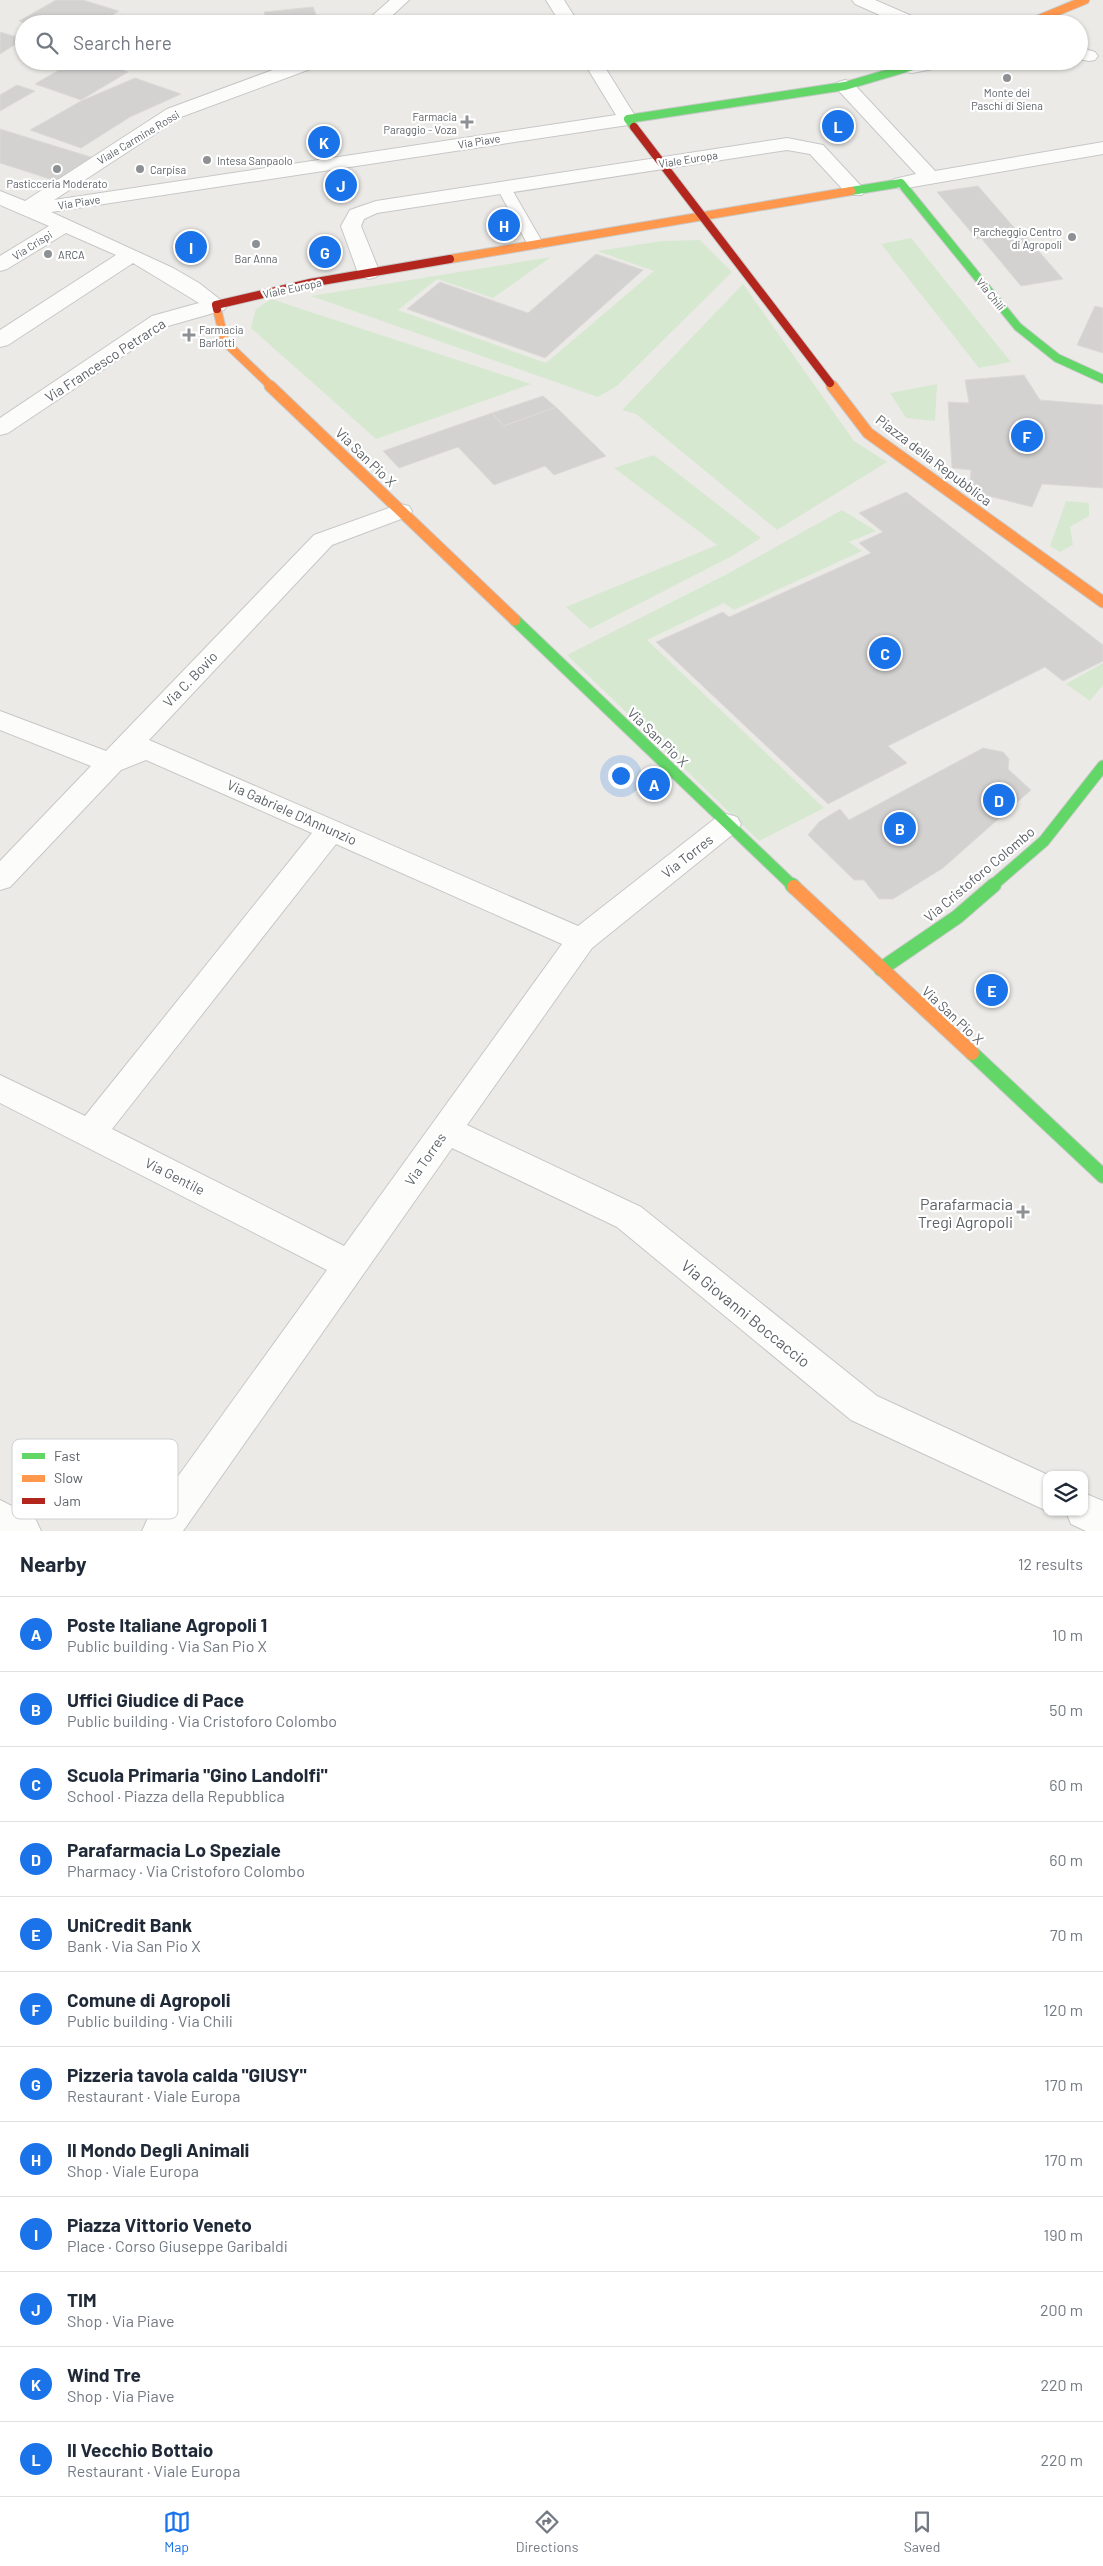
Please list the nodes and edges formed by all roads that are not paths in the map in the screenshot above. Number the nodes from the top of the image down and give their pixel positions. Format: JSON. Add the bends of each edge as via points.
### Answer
{"nodes":[{"id":1,"x":400,"y":0,"type":"edge"},
{"id":2,"x":555,"y":0,"type":"edge"},
{"id":3,"x":861,"y":0,"type":"edge"},
{"id":4,"x":1085,"y":0,"type":"edge"},
{"id":5,"x":382,"y":15,"type":"edge"},
{"id":6,"x":564,"y":15,"type":"edge"},
{"id":7,"x":895,"y":15,"type":"edge"},
{"id":8,"x":1049,"y":15,"type":"edge"},
{"id":9,"x":291,"y":70,"type":"edge"},
{"id":10,"x":598,"y":70,"type":"edge"},
{"id":11,"x":905,"y":70,"type":"edge"},
{"id":12,"x":845,"y":86,"type":"junction"},
{"id":13,"x":628,"y":119,"type":"junction"},
{"id":14,"x":1103,"y":148,"type":"edge"},
{"id":15,"x":662,"y":164,"type":"junction"},
{"id":16,"x":930,"y":178,"type":"junction"},
{"id":17,"x":901,"y":183,"type":"junction"},
{"id":18,"x":504,"y":188,"type":"junction"},
{"id":19,"x":855,"y":191,"type":"junction"},
{"id":20,"x":0,"y":197,"type":"edge"},
{"id":21,"x":26,"y":210,"type":"junction"},
{"id":22,"x":704,"y":217,"type":"junction"},
{"id":23,"x":64,"y":226,"type":"junction"},
{"id":24,"x":536,"y":245,"type":"junction"},
{"id":25,"x":131,"y":255,"type":"junction"},
{"id":26,"x":0,"y":265,"type":"edge"},
{"id":27,"x":369,"y":273,"type":"junction"},
{"id":28,"x":216,"y":305,"type":"junction"},
{"id":29,"x":0,"y":340,"type":"edge"},
{"id":30,"x":1103,"y":379,"type":"edge"},
{"id":31,"x":0,"y":428,"type":"edge"},
{"id":32,"x":400,"y":511,"type":"junction"},
{"id":33,"x":1103,"y":602,"type":"edge"},
{"id":34,"x":0,"y":720,"type":"edge"},
{"id":35,"x":110,"y":763,"type":"junction"},
{"id":36,"x":1101,"y":775,"type":"edge"},
{"id":37,"x":727,"y":824,"type":"junction"},
{"id":38,"x":331,"y":830,"type":"junction"},
{"id":39,"x":0,"y":879,"type":"edge"},
{"id":40,"x":581,"y":940,"type":"junction"},
{"id":41,"x":881,"y":969,"type":"junction"},
{"id":42,"x":0,"y":1088,"type":"edge"},
{"id":43,"x":446,"y":1130,"type":"junction"},
{"id":44,"x":90,"y":1134,"type":"junction"},
{"id":45,"x":1103,"y":1176,"type":"edge"},
{"id":46,"x":350,"y":1265,"type":"junction"},
{"id":47,"x":1043,"y":1491,"type":"edge"},
{"id":48,"x":178,"y":1507,"type":"edge"},
{"id":49,"x":1088,"y":1513,"type":"edge"},
{"id":50,"x":0,"y":1518,"type":"edge"},
{"id":51,"x":170,"y":1519,"type":"edge"},
{"id":52,"x":1103,"y":1520,"type":"edge"},
{"id":53,"x":22,"y":1531,"type":"edge"},
{"id":54,"x":161,"y":1531,"type":"edge"}],
"edges":[{"from":1,"to":5,"type":"street"},
{"from":2,"to":6,"type":"street"},
{"from":3,"to":7,"type":"street"},
{"from":4,"to":8,"type":"main road"},
{"from":9,"to":21,"type":"street","name":"Viale Carmine Rossi","via":[[174,113]]},
{"from":10,"to":13,"type":"street"},
{"from":11,"to":12,"type":"main road","name":"Via Piave"},
{"from":12,"to":13,"type":"main road","name":"Via Piave"},
{"from":12,"to":16,"type":"street"},
{"from":13,"to":15,"type":"main road","name":"Piazza della Repubblica"},
{"from":13,"to":21,"type":"street","name":"Via Piave"},
{"from":14,"to":16,"type":"street","name":"Viale Europa"},
{"from":15,"to":18,"type":"street","name":"Viale Europa"},
{"from":15,"to":19,"type":"street","name":"Viale Europa","via":[[787,144],[816,149]]},
{"from":15,"to":22,"type":"main road","name":"Piazza della Repubblica"},
{"from":16,"to":17,"type":"street","name":"Viale Europa"},
{"from":17,"to":19,"type":"main road","name":"Viale Europa"},
{"from":17,"to":30,"type":"main road","name":"Via Chili","via":[[1018,327],[1057,358]]},
{"from":18,"to":24,"type":"lane"},
{"from":18,"to":27,"type":"street","name":"Viale Europa","via":[[360,211],[352,219],[351,226]]},
{"from":19,"to":22,"type":"main road","name":"Viale Europa"},
{"from":20,"to":21,"type":"street"},
{"from":21,"to":23,"type":"street"},
{"from":22,"to":24,"type":"main road","name":"Viale Europa"},
{"from":22,"to":33,"type":"main road","name":"Piazza della Repubblica","via":[[868,433]]},
{"from":23,"to":25,"type":"street"},
{"from":23,"to":26,"type":"street","name":"Via Crispi"},
{"from":24,"to":27,"type":"main road","name":"Viale Europa"},
{"from":25,"to":28,"type":"street","via":[[197,290]]},
{"from":25,"to":29,"type":"street"},
{"from":27,"to":28,"type":"main road","name":"Viale Europa"},
{"from":28,"to":31,"type":"street","name":"Via Francesco Petrarca","via":[[160,321]]},
{"from":28,"to":32,"type":"main road","name":"Via San Pio X","via":[[224,342]]},
{"from":32,"to":35,"type":"street","name":"Via C. Bovio","via":[[322,540]]},
{"from":32,"to":37,"type":"main road","name":"Via San Pio X"},
{"from":34,"to":35,"type":"street"},
{"from":35,"to":38,"type":"street","name":"Via Gabriele D'Annunzio","via":[[147,749]]},
{"from":35,"to":39,"type":"street","name":"Via C. Bovio"},
{"from":36,"to":41,"type":"main road","name":"Via Cristoforo Colombo","via":[[1044,842],[957,917]]},
{"from":37,"to":40,"type":"street","name":"Via Torres"},
{"from":37,"to":41,"type":"main road","name":"Via San Pio X"},
{"from":38,"to":40,"type":"street","name":"Via Gabriele D'Annunzio"},
{"from":38,"to":44,"type":"street"},
{"from":40,"to":43,"type":"street","name":"Via Torres"},
{"from":41,"to":45,"type":"main road","name":"Via San Pio X"},
{"from":42,"to":44,"type":"street","name":"Via Gentile"},
{"from":43,"to":46,"type":"street","name":"Via Torres"},
{"from":43,"to":47,"type":"street","name":"Via Giovanni Boccaccio","via":[[629,1217],[864,1408]]},
{"from":44,"to":46,"type":"street","name":"Via Gentile"},
{"from":46,"to":48,"type":"street","name":"Via Torres"},
{"from":49,"to":52,"type":"street"},
{"from":50,"to":53,"type":"street"},
{"from":51,"to":54,"type":"street","name":"Via Torres"}]}
